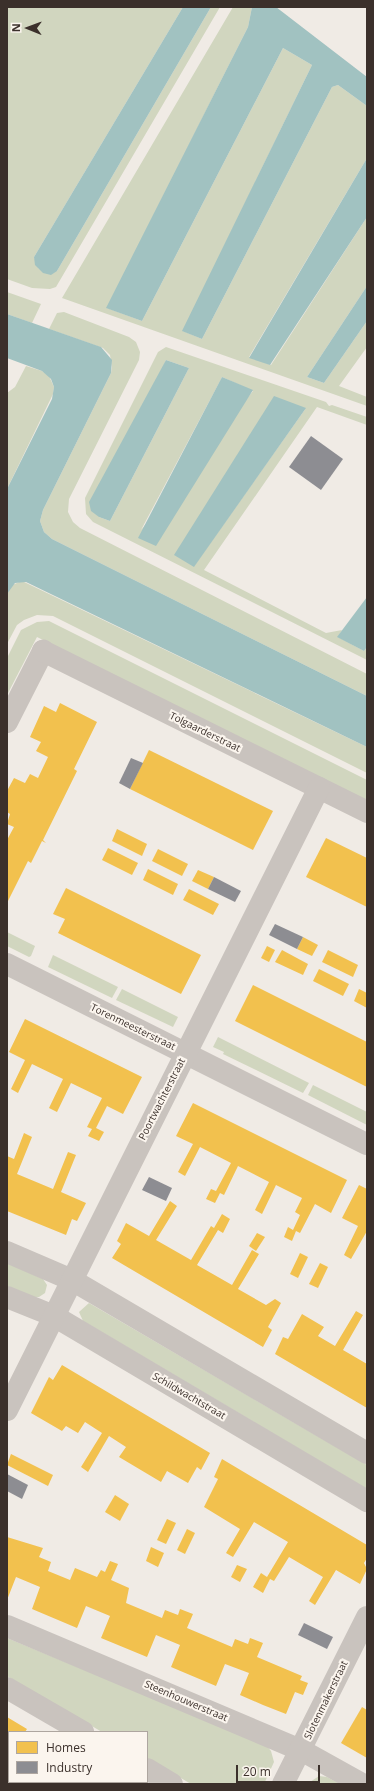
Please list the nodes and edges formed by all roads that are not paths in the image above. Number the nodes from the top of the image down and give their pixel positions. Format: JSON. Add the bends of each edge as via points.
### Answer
{"nodes":[{"id":1,"x":7,"y":722,"type":"edge"},
{"id":2,"x":318,"y":788,"type":"junction"},
{"id":3,"x":367,"y":812,"type":"edge"},
{"id":4,"x":7,"y":964,"type":"edge"},
{"id":5,"x":186,"y":1053,"type":"junction"},
{"id":6,"x":367,"y":1144,"type":"edge"},
{"id":7,"x":7,"y":1252,"type":"edge"},
{"id":8,"x":72,"y":1280,"type":"junction"},
{"id":9,"x":7,"y":1297,"type":"edge"},
{"id":10,"x":54,"y":1316,"type":"junction"},
{"id":11,"x":7,"y":1410,"type":"edge"},
{"id":12,"x":367,"y":1453,"type":"edge"},
{"id":13,"x":367,"y":1501,"type":"edge"},
{"id":14,"x":367,"y":1617,"type":"edge"},
{"id":15,"x":7,"y":1626,"type":"edge"},
{"id":16,"x":7,"y":1688,"type":"edge"},
{"id":17,"x":81,"y":1731,"type":"edge"},
{"id":18,"x":301,"y":1750,"type":"junction"},
{"id":19,"x":148,"y":1770,"type":"edge"},
{"id":20,"x":172,"y":1784,"type":"edge"},
{"id":21,"x":283,"y":1784,"type":"edge"},
{"id":22,"x":362,"y":1784,"type":"edge"}],
"edges":[{"from":1,"to":2,"type":"street","name":"Tolgaarderstraat","via":[[43,651]]},
{"from":2,"to":3,"type":"street","name":"Tolgaarderstraat"},
{"from":2,"to":5,"type":"street","name":"Poortwachterstraat"},
{"from":4,"to":5,"type":"street","name":"Torenmeesterstraat"},
{"from":5,"to":6,"type":"street","name":"Torenmeesterstraat"},
{"from":5,"to":8,"type":"street","name":"Poortwachterstraat"},
{"from":7,"to":8,"type":"street"},
{"from":8,"to":10,"type":"street","name":"Poortwachterstraat"},
{"from":8,"to":12,"type":"street"},
{"from":9,"to":10,"type":"street","name":"Schildwachtstraat"},
{"from":10,"to":11,"type":"street","name":"Poortwachterstraat"},
{"from":10,"to":13,"type":"street","name":"Schildwachtstraat"},
{"from":14,"to":18,"type":"street","name":"Slotenmakerstraat"},
{"from":15,"to":18,"type":"street","name":"Steenhouwerstraat"},
{"from":16,"to":17,"type":"street"},
{"from":18,"to":21,"type":"street","name":"Slotenmakerstraat"},
{"from":18,"to":22,"type":"street","name":"Steenhouwerstraat"},
{"from":19,"to":20,"type":"street"}]}
